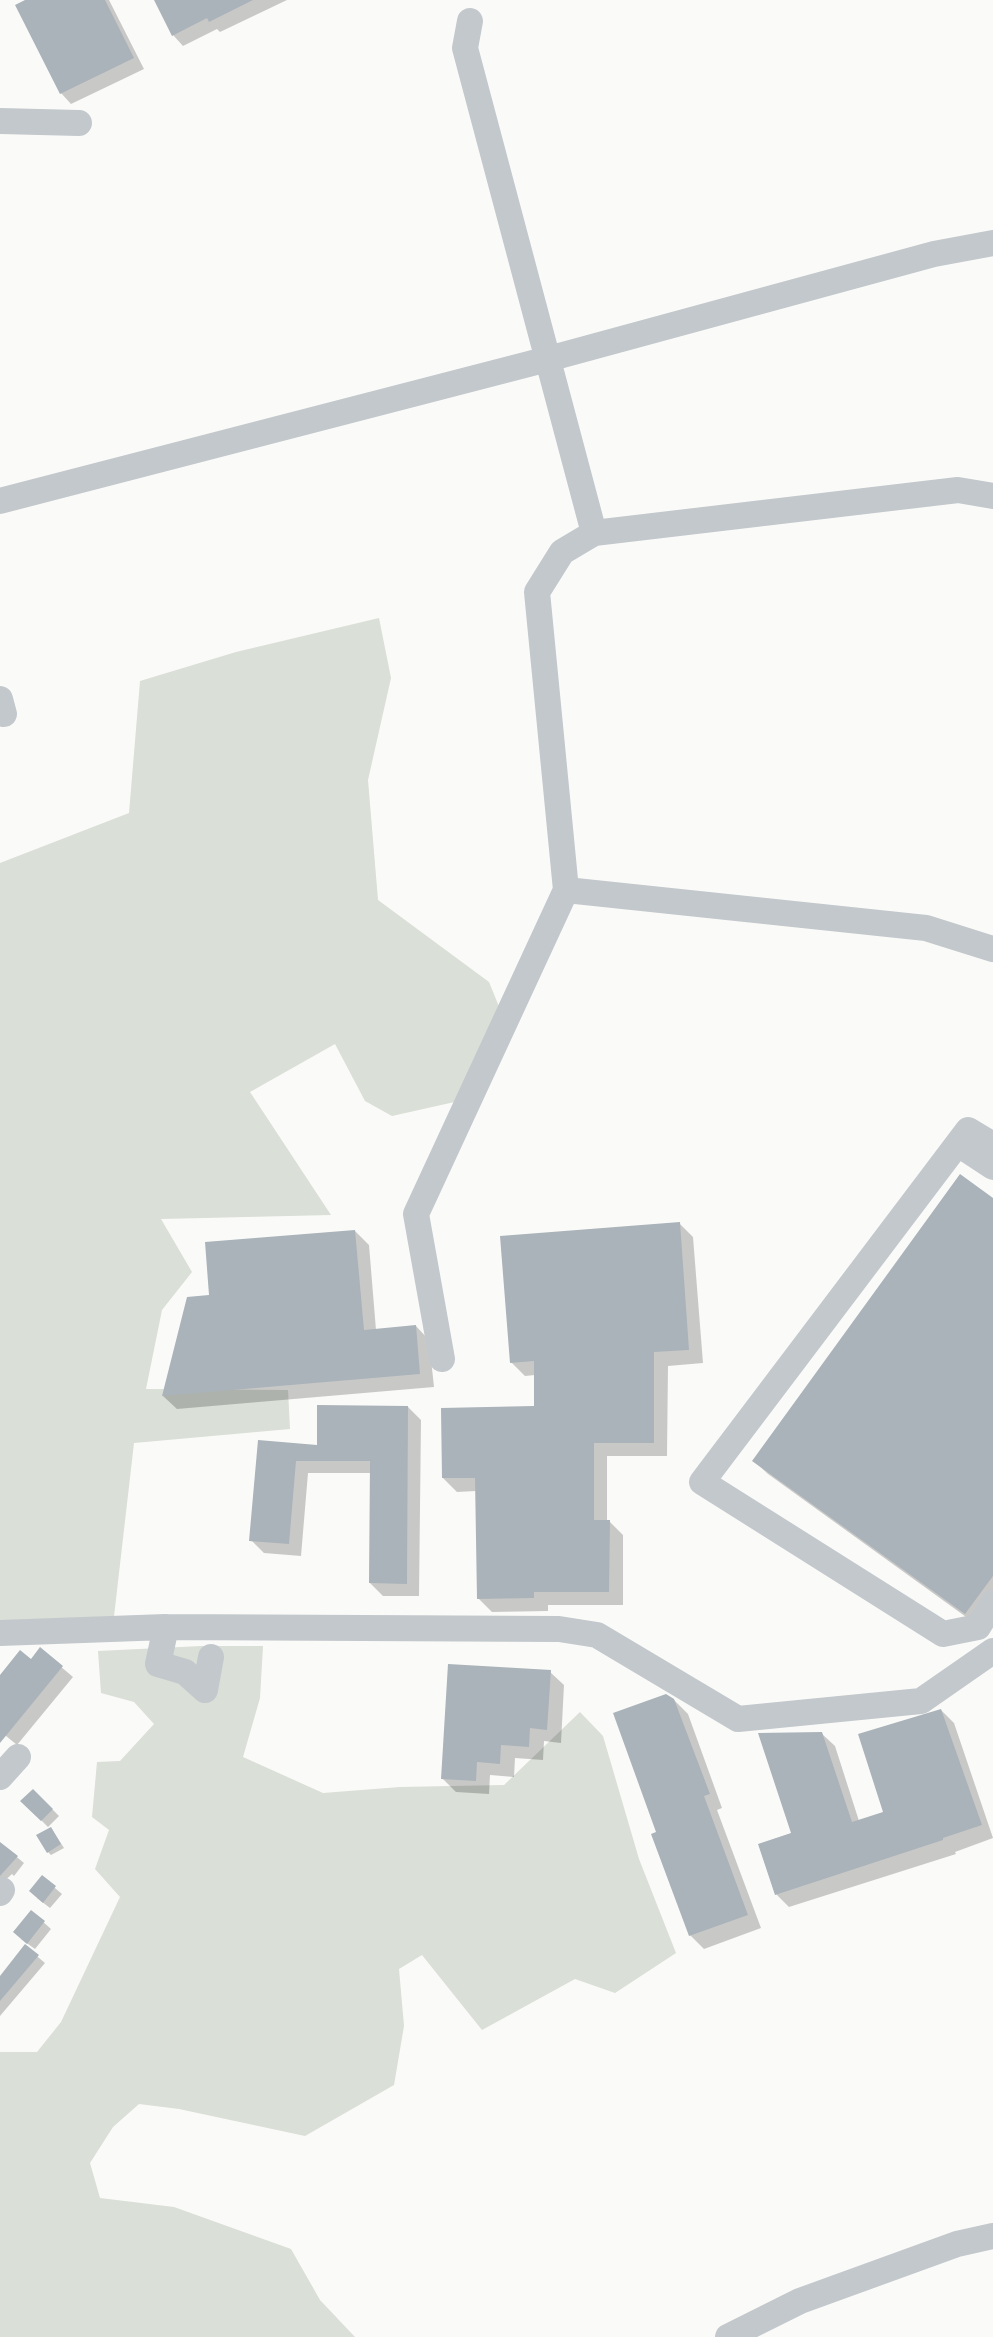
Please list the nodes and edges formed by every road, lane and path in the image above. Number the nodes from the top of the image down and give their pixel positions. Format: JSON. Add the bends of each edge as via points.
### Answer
{"nodes":[{"id":1,"x":470,"y":20,"type":"dead end"},
{"id":2,"x":0,"y":122,"type":"edge"},
{"id":3,"x":79,"y":123,"type":"dead end"},
{"id":4,"x":993,"y":243,"type":"edge"},
{"id":5,"x":548,"y":359,"type":"junction"},
{"id":6,"x":993,"y":496,"type":"edge"},
{"id":7,"x":0,"y":501,"type":"edge"},
{"id":8,"x":594,"y":533,"type":"junction"},
{"id":9,"x":566,"y":890,"type":"junction"},
{"id":10,"x":993,"y":949,"type":"edge"},
{"id":11,"x":958,"y":1144,"type":"junction"},
{"id":12,"x":993,"y":1145,"type":"edge"},
{"id":13,"x":993,"y":1167,"type":"edge"},
{"id":14,"x":442,"y":1359,"type":"dead end"},
{"id":15,"x":993,"y":1603,"type":"edge"},
{"id":16,"x":166,"y":1627,"type":"junction"},
{"id":17,"x":0,"y":1633,"type":"edge"},
{"id":18,"x":993,"y":1651,"type":"edge"},
{"id":19,"x":210,"y":1657,"type":"dead end"},
{"id":20,"x":18,"y":1757,"type":"dead end"},
{"id":21,"x":0,"y":1777,"type":"edge"},
{"id":22,"x":993,"y":2236,"type":"edge"},
{"id":23,"x":728,"y":2337,"type":"edge"}],
"edges":[{"from":1,"to":5,"type":"street","via":[[465,48]]},
{"from":2,"to":3,"type":"street"},
{"from":4,"to":5,"type":"street","via":[[934,254]]},
{"from":5,"to":7,"type":"street"},
{"from":5,"to":8,"type":"street"},
{"from":6,"to":8,"type":"street","via":[[958,490]]},
{"from":8,"to":9,"type":"street","via":[[562,552],[537,592]]},
{"from":9,"to":10,"type":"street","via":[[926,928]]},
{"from":9,"to":14,"type":"street","via":[[416,1214]]},
{"from":11,"to":12,"type":"street","via":[[968,1130]]},
{"from":11,"to":13,"type":"street"},
{"from":11,"to":15,"type":"street","via":[[702,1482],[944,1634],[978,1626]]},
{"from":16,"to":17,"type":"street"},
{"from":16,"to":18,"type":"street","via":[[560,1629],[597,1635],[738,1719],[921,1701]]},
{"from":16,"to":19,"type":"street","via":[[158,1664],[185,1672],[205,1690]]},
{"from":20,"to":21,"type":"street"},
{"from":22,"to":23,"type":"street","via":[[957,2244],[800,2301]]}]}
